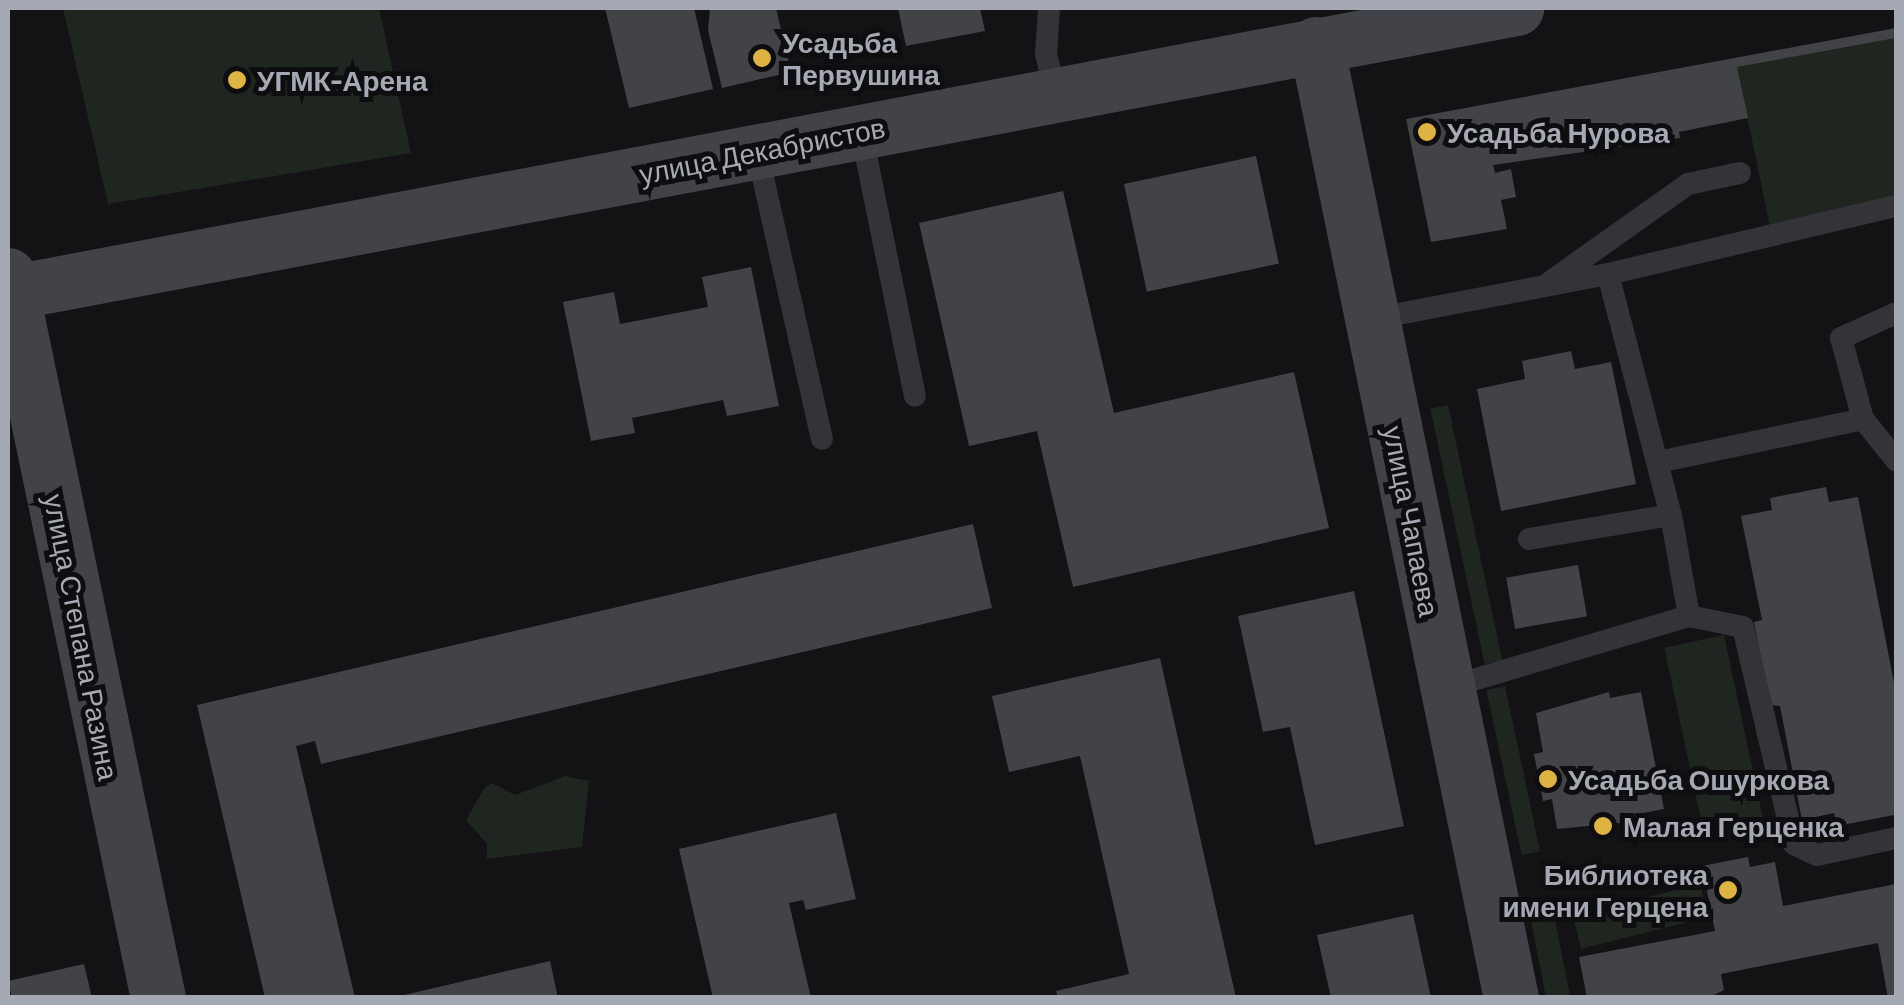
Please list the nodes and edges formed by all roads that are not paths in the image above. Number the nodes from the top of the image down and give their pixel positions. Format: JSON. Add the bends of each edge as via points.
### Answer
{"nodes":[{"id":1,"x":1050,"y":8,"type":"edge"},
{"id":2,"x":1516,"y":8,"type":"edge"},
{"id":3,"x":1316,"y":44,"type":"junction"},
{"id":4,"x":1056,"y":94,"type":"junction"},
{"id":5,"x":861,"y":131,"type":"junction"},
{"id":6,"x":756,"y":150,"type":"junction"},
{"id":7,"x":1740,"y":174,"type":"dead end"},
{"id":8,"x":1896,"y":206,"type":"edge"},
{"id":9,"x":1608,"y":274,"type":"junction"},
{"id":10,"x":1544,"y":286,"type":"junction"},
{"id":11,"x":9,"y":287,"type":"edge"},
{"id":12,"x":1896,"y":313,"type":"edge"},
{"id":13,"x":1372,"y":319,"type":"junction"},
{"id":14,"x":915,"y":396,"type":"dead end"},
{"id":15,"x":1863,"y":419,"type":"junction"},
{"id":16,"x":822,"y":439,"type":"dead end"},
{"id":17,"x":1896,"y":460,"type":"edge"},
{"id":18,"x":1658,"y":462,"type":"junction"},
{"id":19,"x":1670,"y":515,"type":"junction"},
{"id":20,"x":1529,"y":539,"type":"dead end"},
{"id":21,"x":1689,"y":616,"type":"junction"},
{"id":22,"x":1446,"y":688,"type":"junction"},
{"id":23,"x":1896,"y":838,"type":"edge"},
{"id":24,"x":158,"y":998,"type":"edge"},
{"id":25,"x":1511,"y":998,"type":"edge"}],
"edges":[{"from":1,"to":4,"type":"lane","via":[[1046,54]]},
{"from":2,"to":3,"type":"street","name":"улица Декабристов"},
{"from":3,"to":4,"type":"street","name":"улица Декабристов"},
{"from":3,"to":13,"type":"street","name":"улица Чапаева"},
{"from":4,"to":5,"type":"street","name":"улица Декабристов"},
{"from":5,"to":6,"type":"street","name":"улица Декабристов"},
{"from":5,"to":14,"type":"lane"},
{"from":6,"to":11,"type":"street","name":"улица Декабристов"},
{"from":6,"to":16,"type":"lane"},
{"from":7,"to":10,"type":"lane","via":[[1688,184]]},
{"from":8,"to":9,"type":"lane"},
{"from":9,"to":10,"type":"lane"},
{"from":9,"to":18,"type":"lane"},
{"from":10,"to":13,"type":"lane"},
{"from":11,"to":24,"type":"street","name":"улица Степана Разина"},
{"from":12,"to":15,"type":"lane","via":[[1842,338]]},
{"from":13,"to":22,"type":"street","name":"улица Чапаева"},
{"from":15,"to":17,"type":"lane"},
{"from":15,"to":18,"type":"lane"},
{"from":18,"to":19,"type":"lane"},
{"from":19,"to":20,"type":"lane"},
{"from":19,"to":21,"type":"lane"},
{"from":21,"to":22,"type":"lane"},
{"from":21,"to":23,"type":"lane","via":[[1743,627],[1782,816],[1794,844],[1818,855]]},
{"from":22,"to":25,"type":"street","name":"улица Чапаева"}]}
